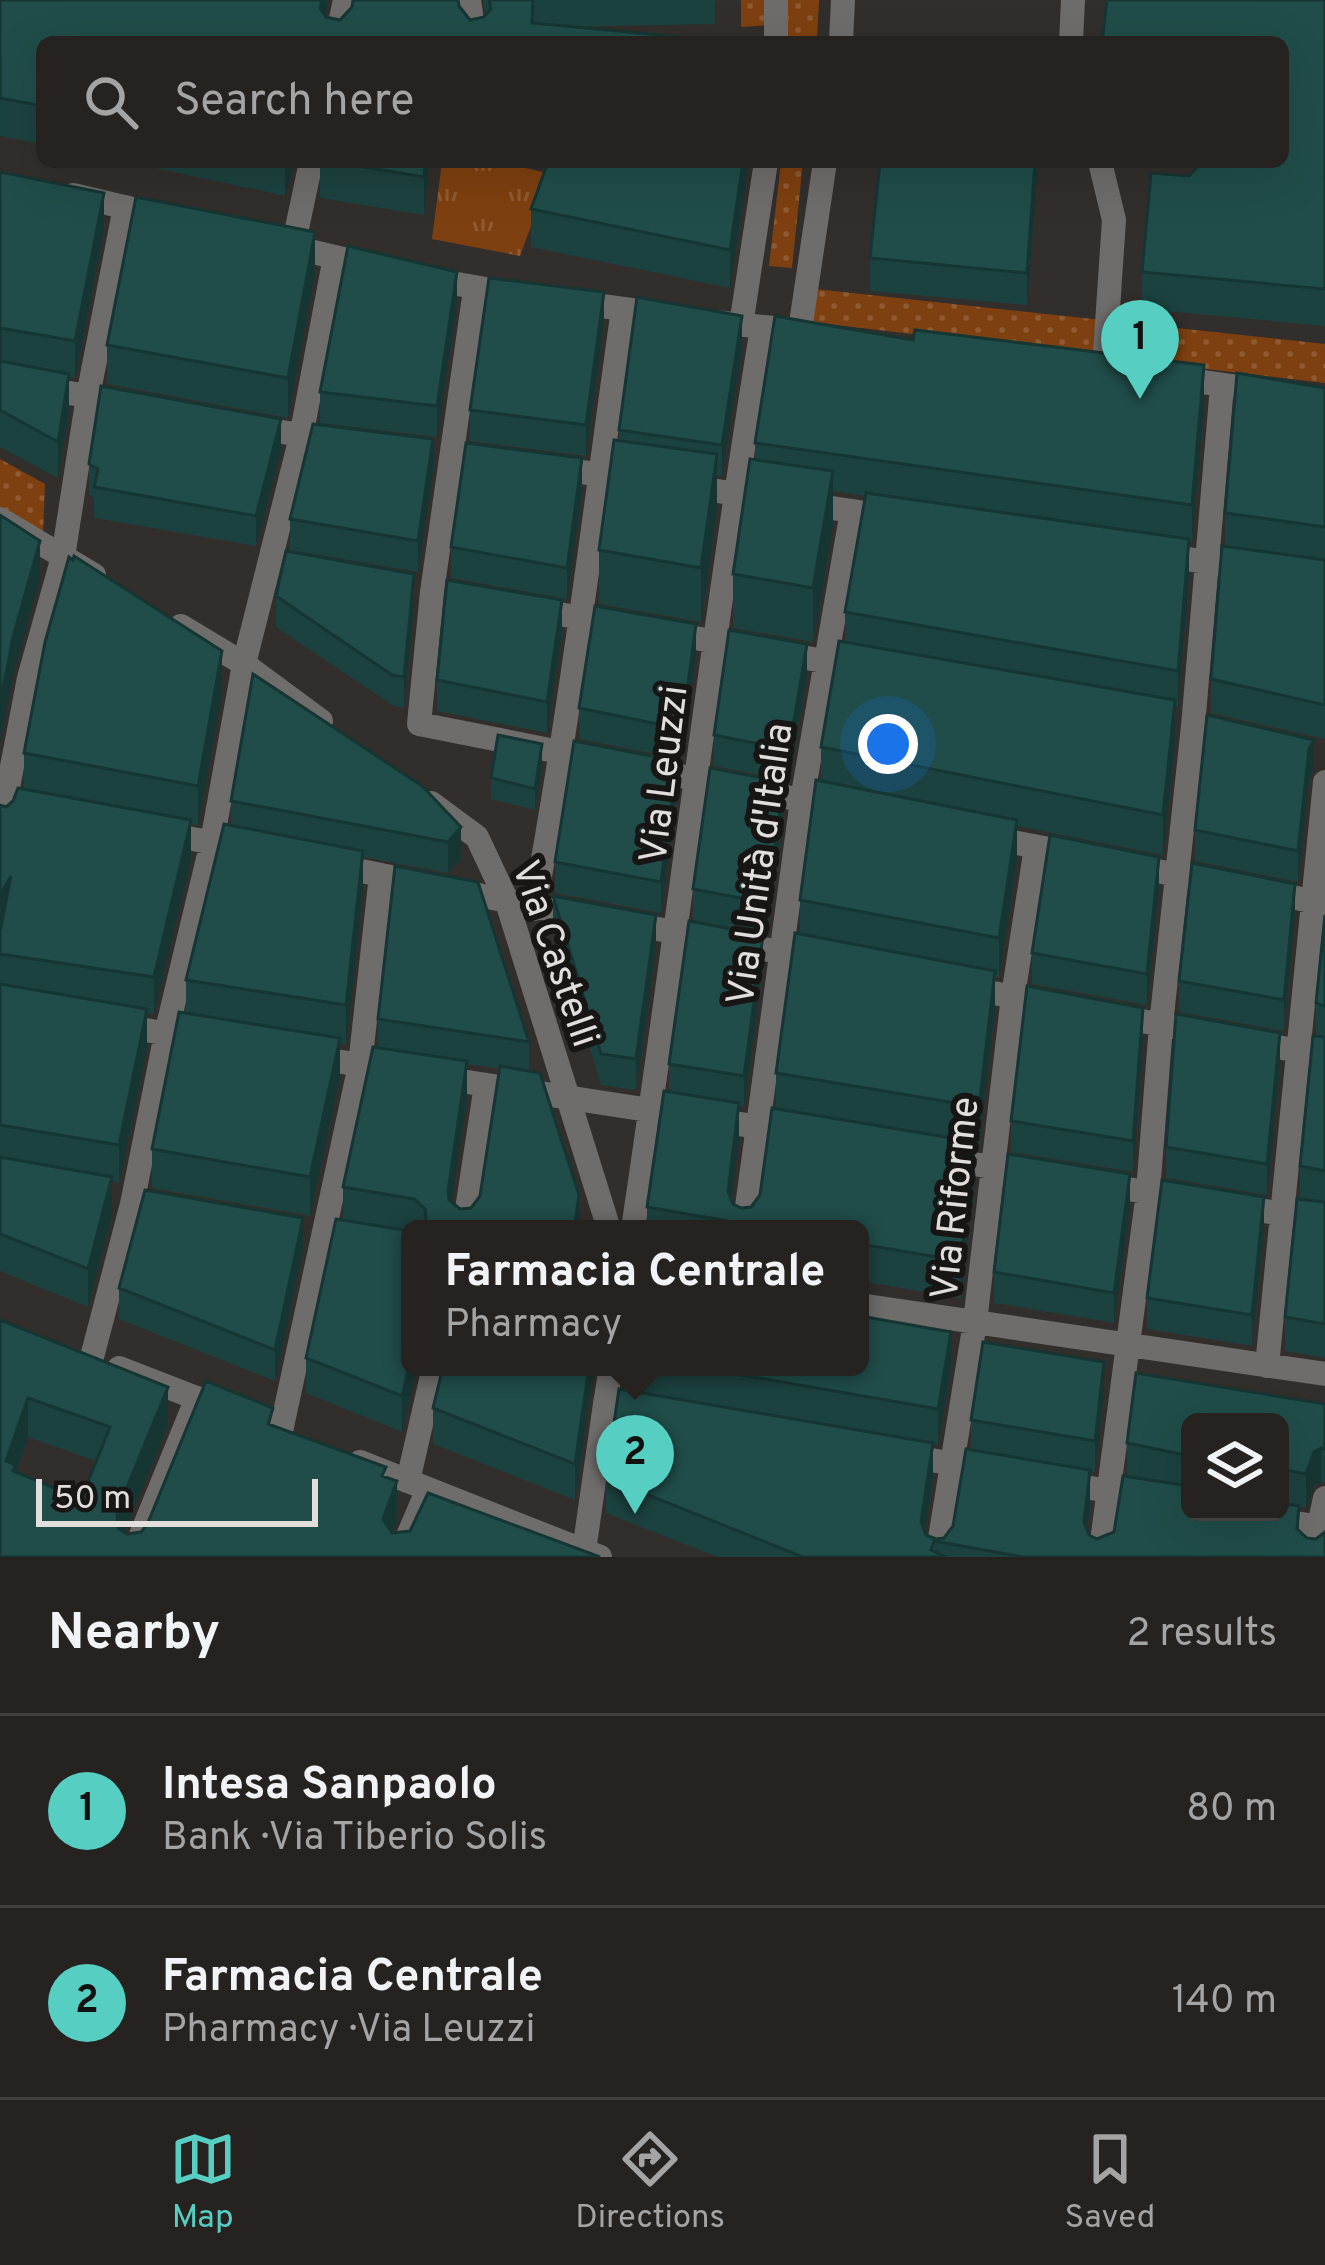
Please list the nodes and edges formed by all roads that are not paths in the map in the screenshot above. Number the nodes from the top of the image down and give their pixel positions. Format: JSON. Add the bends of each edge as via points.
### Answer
{"nodes":[{"id":1,"x":344,"y":0,"type":"edge"},
{"id":2,"x":469,"y":0,"type":"edge"},
{"id":3,"x":776,"y":0,"type":"edge"},
{"id":4,"x":843,"y":0,"type":"edge"},
{"id":5,"x":1073,"y":0,"type":"edge"},
{"id":6,"x":337,"y":36,"type":"edge"},
{"id":7,"x":474,"y":36,"type":"edge"},
{"id":8,"x":776,"y":36,"type":"edge"},
{"id":9,"x":841,"y":36,"type":"edge"},
{"id":10,"x":1071,"y":36,"type":"edge"},
{"id":11,"x":309,"y":168,"type":"edge"},
{"id":12,"x":765,"y":168,"type":"edge"},
{"id":13,"x":825,"y":168,"type":"edge"},
{"id":14,"x":1101,"y":168,"type":"edge"},
{"id":15,"x":42,"y":188,"type":"edge"},
{"id":16,"x":125,"y":207,"type":"junction"},
{"id":17,"x":188,"y":222,"type":"edge"},
{"id":18,"x":251,"y":237,"type":"edge"},
{"id":19,"x":293,"y":247,"type":"junction"},
{"id":20,"x":335,"y":257,"type":"junction"},
{"id":21,"x":475,"y":290,"type":"junction"},
{"id":22,"x":623,"y":308,"type":"junction"},
{"id":23,"x":752,"y":327,"type":"junction"},
{"id":24,"x":0,"y":381,"type":"edge"},
{"id":25,"x":1222,"y":386,"type":"junction"},
{"id":26,"x":88,"y":396,"type":"junction"},
{"id":27,"x":1325,"y":398,"type":"edge"},
{"id":28,"x":152,"y":408,"type":"edge"},
{"id":29,"x":216,"y":420,"type":"edge"},
{"id":30,"x":302,"y":436,"type":"junction"},
{"id":31,"x":366,"y":444,"type":"edge"},
{"id":32,"x":524,"y":464,"type":"edge"},
{"id":33,"x":599,"y":475,"type":"junction"},
{"id":34,"x":735,"y":494,"type":"junction"},
{"id":35,"x":852,"y":511,"type":"junction"},
{"id":36,"x":0,"y":520,"type":"edge"},
{"id":37,"x":919,"y":520,"type":"edge"},
{"id":38,"x":1142,"y":552,"type":"edge"},
{"id":39,"x":63,"y":557,"type":"junction"},
{"id":40,"x":1208,"y":562,"type":"junction"},
{"id":41,"x":1278,"y":572,"type":"edge"},
{"id":42,"x":124,"y":592,"type":"edge"},
{"id":43,"x":515,"y":607,"type":"edge"},
{"id":44,"x":164,"y":616,"type":"edge"},
{"id":45,"x":578,"y":618,"type":"junction"},
{"id":46,"x":715,"y":642,"type":"junction"},
{"id":47,"x":823,"y":661,"type":"junction"},
{"id":48,"x":244,"y":664,"type":"junction"},
{"id":49,"x":892,"y":673,"type":"edge"},
{"id":50,"x":334,"y":730,"type":"edge"},
{"id":51,"x":563,"y":752,"type":"junction"},
{"id":52,"x":699,"y":780,"type":"junction"},
{"id":53,"x":1325,"y":782,"type":"edge"},
{"id":54,"x":406,"y":784,"type":"edge"},
{"id":55,"x":802,"y":800,"type":"junction"},
{"id":56,"x":872,"y":814,"type":"edge"},
{"id":57,"x":11,"y":815,"type":"edge"},
{"id":58,"x":143,"y":830,"type":"edge"},
{"id":59,"x":966,"y":832,"type":"edge"},
{"id":60,"x":212,"y":842,"type":"junction"},
{"id":61,"x":1036,"y":847,"type":"junction"},
{"id":62,"x":275,"y":854,"type":"edge"},
{"id":63,"x":318,"y":863,"type":"edge"},
{"id":64,"x":1177,"y":874,"type":"junction"},
{"id":65,"x":381,"y":875,"type":"junction"},
{"id":66,"x":506,"y":899,"type":"junction"},
{"id":67,"x":1319,"y":902,"type":"edge"},
{"id":68,"x":534,"y":909,"type":"junction"},
{"id":69,"x":678,"y":932,"type":"junction"},
{"id":70,"x":783,"y":952,"type":"junction"},
{"id":71,"x":852,"y":965,"type":"edge"},
{"id":72,"x":944,"y":983,"type":"edge"},
{"id":73,"x":1013,"y":996,"type":"junction"},
{"id":74,"x":83,"y":1020,"type":"edge"},
{"id":75,"x":1160,"y":1024,"type":"junction"},
{"id":76,"x":166,"y":1034,"type":"junction"},
{"id":77,"x":231,"y":1044,"type":"edge"},
{"id":78,"x":295,"y":1054,"type":"edge"},
{"id":79,"x":1312,"y":1054,"type":"edge"},
{"id":80,"x":360,"y":1065,"type":"junction"},
{"id":81,"x":486,"y":1085,"type":"junction"},
{"id":82,"x":567,"y":1098,"type":"junction"},
{"id":83,"x":651,"y":1112,"type":"junction"},
{"id":84,"x":758,"y":1126,"type":"junction"},
{"id":85,"x":828,"y":1138,"type":"edge"},
{"id":86,"x":922,"y":1155,"type":"edge"},
{"id":87,"x":992,"y":1167,"type":"junction"},
{"id":88,"x":1148,"y":1192,"type":"junction"},
{"id":89,"x":1281,"y":1214,"type":"junction"},
{"id":90,"x":465,"y":1220,"type":"edge"},
{"id":91,"x":606,"y":1220,"type":"edge"},
{"id":92,"x":634,"y":1220,"type":"edge"},
{"id":93,"x":745,"y":1220,"type":"edge"},
{"id":94,"x":1325,"y":1221,"type":"edge"},
{"id":95,"x":869,"y":1306,"type":"edge"},
{"id":96,"x":975,"y":1322,"type":"junction"},
{"id":97,"x":1130,"y":1345,"type":"junction"},
{"id":98,"x":1267,"y":1366,"type":"junction"},
{"id":99,"x":1325,"y":1375,"type":"edge"},
{"id":100,"x":433,"y":1376,"type":"edge"},
{"id":101,"x":610,"y":1376,"type":"edge"},
{"id":102,"x":197,"y":1398,"type":"junction"},
{"id":103,"x":605,"y":1404,"type":"junction"},
{"id":104,"x":674,"y":1416,"type":"edge"},
{"id":105,"x":881,"y":1451,"type":"edge"},
{"id":106,"x":344,"y":1456,"type":"edge"},
{"id":107,"x":950,"y":1463,"type":"junction"},
{"id":108,"x":418,"y":1485,"type":"junction"},
{"id":109,"x":1106,"y":1490,"type":"junction"},
{"id":110,"x":1325,"y":1498,"type":"edge"},
{"id":111,"x":1181,"y":1503,"type":"edge"},
{"id":112,"x":1285,"y":1521,"type":"edge"},
{"id":113,"x":1321,"y":1527,"type":"edge"},
{"id":114,"x":592,"y":1554,"type":"edge"},
{"id":115,"x":132,"y":1557,"type":"edge"},
{"id":116,"x":399,"y":1557,"type":"edge"},
{"id":117,"x":938,"y":1557,"type":"edge"},
{"id":118,"x":1100,"y":1557,"type":"edge"},
{"id":119,"x":1312,"y":1557,"type":"edge"}],
"edges":[{"from":1,"to":6,"type":"street"},
{"from":2,"to":7,"type":"street"},
{"from":3,"to":8,"type":"street"},
{"from":4,"to":9,"type":"street"},
{"from":5,"to":10,"type":"street"},
{"from":11,"to":19,"type":"street"},
{"from":12,"to":23,"type":"street","name":"Via Leuzzi"},
{"from":13,"to":23,"type":"street","via":[[812,332]]},
{"from":14,"to":25,"type":"street","via":[[1114,220],[1116,370]]},
{"from":15,"to":16,"type":"street"},
{"from":16,"to":17,"type":"street"},
{"from":16,"to":26,"type":"street"},
{"from":18,"to":19,"type":"street"},
{"from":19,"to":20,"type":"street"},
{"from":20,"to":21,"type":"street"},
{"from":20,"to":30,"type":"street"},
{"from":21,"to":22,"type":"street"},
{"from":21,"to":51,"type":"street","via":[[419,724]]},
{"from":22,"to":23,"type":"street"},
{"from":22,"to":33,"type":"street"},
{"from":23,"to":34,"type":"street","name":"Via Leuzzi"},
{"from":24,"to":26,"type":"street"},
{"from":25,"to":27,"type":"street"},
{"from":25,"to":40,"type":"street"},
{"from":26,"to":28,"type":"street"},
{"from":26,"to":39,"type":"street"},
{"from":29,"to":30,"type":"street"},
{"from":30,"to":31,"type":"street"},
{"from":30,"to":48,"type":"street","via":[[282,565]]},
{"from":32,"to":33,"type":"street"},
{"from":33,"to":34,"type":"street"},
{"from":33,"to":45,"type":"street"},
{"from":34,"to":35,"type":"street"},
{"from":34,"to":46,"type":"street","name":"Via Leuzzi"},
{"from":35,"to":37,"type":"street"},
{"from":35,"to":47,"type":"street","name":"Via Unità d'Italia"},
{"from":36,"to":39,"type":"street"},
{"from":38,"to":40,"type":"street"},
{"from":39,"to":42,"type":"street"},
{"from":39,"to":57,"type":"street","via":[[20,673]]},
{"from":40,"to":41,"type":"street"},
{"from":40,"to":64,"type":"street"},
{"from":43,"to":45,"type":"street"},
{"from":44,"to":48,"type":"street"},
{"from":45,"to":46,"type":"street"},
{"from":45,"to":51,"type":"street"},
{"from":46,"to":47,"type":"street"},
{"from":46,"to":52,"type":"street","name":"Via Leuzzi"},
{"from":47,"to":49,"type":"street"},
{"from":47,"to":55,"type":"street","name":"Via Unità d'Italia"},
{"from":48,"to":50,"type":"street"},
{"from":48,"to":60,"type":"street"},
{"from":51,"to":52,"type":"street"},
{"from":51,"to":68,"type":"street"},
{"from":52,"to":55,"type":"street"},
{"from":52,"to":69,"type":"street","name":"Via Leuzzi"},
{"from":53,"to":67,"type":"street"},
{"from":54,"to":66,"type":"street","name":"Via Castelli","via":[[477,837]]},
{"from":55,"to":56,"type":"street"},
{"from":55,"to":70,"type":"street","name":"Via Unità d'Italia"},
{"from":58,"to":60,"type":"street"},
{"from":59,"to":61,"type":"street"},
{"from":60,"to":62,"type":"street"},
{"from":60,"to":76,"type":"street"},
{"from":61,"to":64,"type":"street"},
{"from":61,"to":73,"type":"street","name":"Via Riforme"},
{"from":63,"to":65,"type":"street"},
{"from":64,"to":67,"type":"street"},
{"from":64,"to":75,"type":"street"},
{"from":65,"to":66,"type":"street"},
{"from":65,"to":80,"type":"street"},
{"from":66,"to":68,"type":"street"},
{"from":66,"to":82,"type":"street","name":"Via Castelli"},
{"from":67,"to":79,"type":"street"},
{"from":68,"to":69,"type":"street"},
{"from":69,"to":70,"type":"street"},
{"from":69,"to":83,"type":"street","name":"Via Leuzzi"},
{"from":70,"to":71,"type":"street"},
{"from":70,"to":84,"type":"street","name":"Via Unità d'Italia"},
{"from":72,"to":73,"type":"street"},
{"from":73,"to":75,"type":"street"},
{"from":73,"to":87,"type":"street","name":"Via Riforme"},
{"from":74,"to":76,"type":"street"},
{"from":75,"to":79,"type":"street"},
{"from":75,"to":88,"type":"street"},
{"from":76,"to":77,"type":"street"},
{"from":76,"to":102,"type":"street","via":[[132,1203],[83,1353]]},
{"from":78,"to":80,"type":"street"},
{"from":79,"to":89,"type":"street"},
{"from":80,"to":81,"type":"street"},
{"from":80,"to":102,"type":"street","via":[[292,1435]]},
{"from":81,"to":82,"type":"street"},
{"from":81,"to":90,"type":"street"},
{"from":82,"to":83,"type":"street"},
{"from":82,"to":91,"type":"street","name":"Via Castelli"},
{"from":83,"to":84,"type":"street"},
{"from":83,"to":92,"type":"street","name":"Via Leuzzi"},
{"from":84,"to":85,"type":"street"},
{"from":84,"to":93,"type":"street","name":"Via Unità d'Italia"},
{"from":86,"to":87,"type":"street"},
{"from":87,"to":88,"type":"street"},
{"from":87,"to":96,"type":"street","name":"Via Riforme"},
{"from":88,"to":89,"type":"street"},
{"from":88,"to":97,"type":"street"},
{"from":89,"to":94,"type":"street"},
{"from":89,"to":98,"type":"street"},
{"from":95,"to":96,"type":"street"},
{"from":96,"to":97,"type":"street"},
{"from":96,"to":107,"type":"street","name":"Via Riforme"},
{"from":97,"to":98,"type":"street"},
{"from":97,"to":109,"type":"street"},
{"from":98,"to":99,"type":"street"},
{"from":100,"to":108,"type":"street"},
{"from":101,"to":103,"type":"street"},
{"from":102,"to":115,"type":"street"},
{"from":103,"to":104,"type":"street"},
{"from":103,"to":114,"type":"street"},
{"from":105,"to":107,"type":"street"},
{"from":106,"to":108,"type":"street"},
{"from":107,"to":109,"type":"street"},
{"from":107,"to":117,"type":"street","name":"Via Riforme"},
{"from":108,"to":114,"type":"street"},
{"from":108,"to":116,"type":"street"},
{"from":109,"to":111,"type":"street"},
{"from":109,"to":118,"type":"street"},
{"from":110,"to":113,"type":"street"},
{"from":112,"to":113,"type":"street"},
{"from":113,"to":119,"type":"street"}]}
